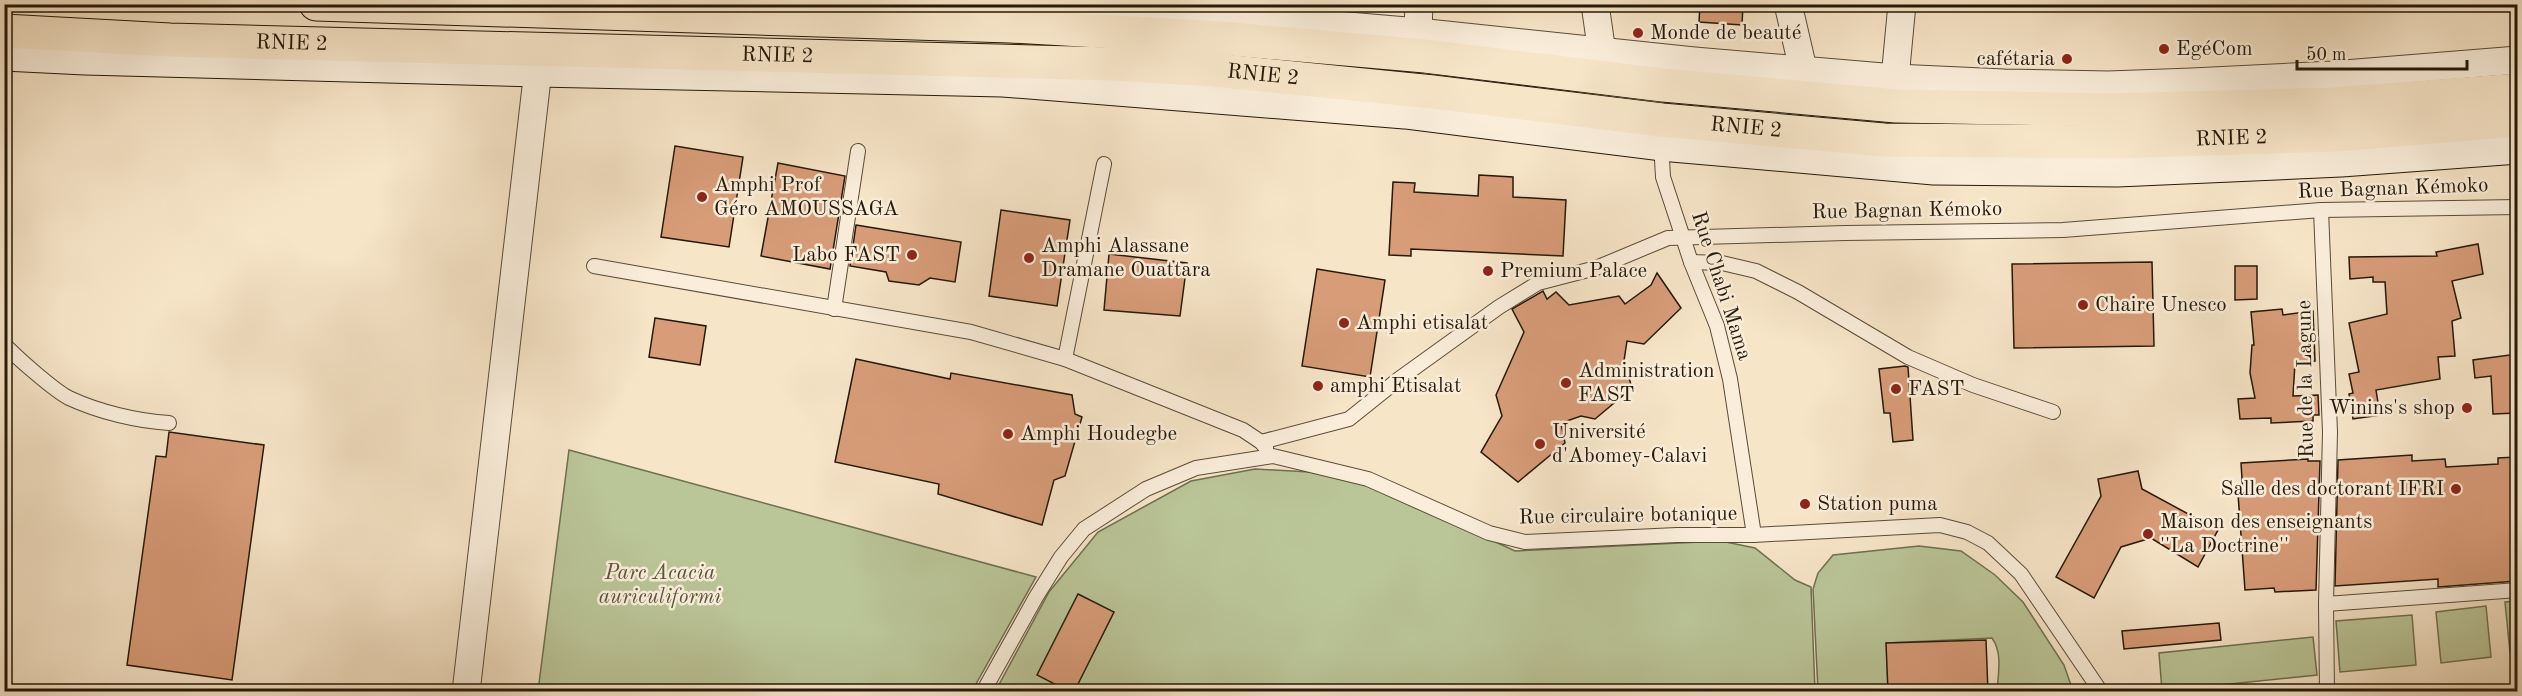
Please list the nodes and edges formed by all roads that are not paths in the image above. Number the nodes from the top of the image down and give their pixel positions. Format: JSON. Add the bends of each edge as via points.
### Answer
{"nodes":[{"id":1,"x":316,"y":4,"type":"edge"},
{"id":2,"x":1026,"y":4,"type":"edge"},
{"id":3,"x":1419,"y":4,"type":"edge"},
{"id":4,"x":1595,"y":4,"type":"edge"},
{"id":5,"x":1788,"y":4,"type":"edge"},
{"id":6,"x":1902,"y":4,"type":"edge"},
{"id":7,"x":1166,"y":8,"type":"edge"},
{"id":8,"x":1267,"y":12,"type":"edge"},
{"id":9,"x":4,"y":31,"type":"edge"},
{"id":10,"x":1418,"y":32,"type":"junction"},
{"id":11,"x":1602,"y":53,"type":"junction"},
{"id":12,"x":4,"y":54,"type":"edge"},
{"id":13,"x":2517,"y":60,"type":"edge"},
{"id":14,"x":1803,"y":69,"type":"junction"},
{"id":15,"x":538,"y":70,"type":"junction"},
{"id":16,"x":1895,"y":78,"type":"junction"},
{"id":17,"x":2517,"y":90,"type":"edge"},
{"id":18,"x":1662,"y":111,"type":"junction"},
{"id":19,"x":2517,"y":120,"type":"edge"},
{"id":20,"x":2517,"y":147,"type":"edge"},
{"id":21,"x":858,"y":152,"type":"dead end"},
{"id":22,"x":1104,"y":164,"type":"dead end"},
{"id":23,"x":2517,"y":207,"type":"edge"},
{"id":24,"x":2321,"y":210,"type":"junction"},
{"id":25,"x":1683,"y":238,"type":"junction"},
{"id":26,"x":1691,"y":262,"type":"junction"},
{"id":27,"x":594,"y":266,"type":"dead end"},
{"id":28,"x":834,"y":309,"type":"junction"},
{"id":29,"x":4,"y":344,"type":"edge"},
{"id":30,"x":1065,"y":359,"type":"junction"},
{"id":31,"x":2053,"y":412,"type":"dead end"},
{"id":32,"x":169,"y":423,"type":"dead end"},
{"id":33,"x":1262,"y":442,"type":"junction"},
{"id":34,"x":1273,"y":456,"type":"junction"},
{"id":35,"x":1754,"y":535,"type":"junction"},
{"id":36,"x":2517,"y":590,"type":"edge"},
{"id":37,"x":2326,"y":604,"type":"junction"},
{"id":38,"x":466,"y":692,"type":"edge"},
{"id":39,"x":983,"y":692,"type":"edge"},
{"id":40,"x":2101,"y":692,"type":"edge"},
{"id":41,"x":2327,"y":692,"type":"edge"}],
"edges":[{"from":1,"to":18,"type":"highway","name":"RNIE 2","number":"RNIE 2","via":[[1010,26],[1220,38],[1425,56]]},
{"from":2,"to":7,"type":"street"},
{"from":3,"to":10,"type":"street"},
{"from":4,"to":11,"type":"street"},
{"from":5,"to":14,"type":"street"},
{"from":6,"to":16,"type":"street"},
{"from":7,"to":8,"type":"street"},
{"from":8,"to":10,"type":"street"},
{"from":9,"to":18,"type":"highway","name":"RNIE 2","number":"RNIE 2","via":[[170,40],[1113,64]]},
{"from":10,"to":11,"type":"street"},
{"from":11,"to":14,"type":"street"},
{"from":12,"to":15,"type":"street"},
{"from":13,"to":16,"type":"street","via":[[2332,75],[2108,85]]},
{"from":14,"to":16,"type":"street"},
{"from":15,"to":18,"type":"street","via":[[1003,80],[1405,112]]},
{"from":15,"to":38,"type":"street"},
{"from":17,"to":18,"type":"highway","name":"RNIE 2","number":"RNIE 2","via":[[2333,104],[2107,110],[1896,106]]},
{"from":18,"to":19,"type":"highway","name":"RNIE 2","number":"RNIE 2","via":[[1884,140],[2113,142],[2336,135]]},
{"from":18,"to":20,"type":"street","via":[[1934,168],[2106,170],[2341,160]]},
{"from":18,"to":25,"type":"lane","name":"Rue Chabi Mama","via":[[1663,177]]},
{"from":21,"to":28,"type":"lane"},
{"from":22,"to":30,"type":"lane"},
{"from":23,"to":24,"type":"lane","name":"Rue Bagnan Kémoko"},
{"from":24,"to":25,"type":"lane","name":"Rue Bagnan Kémoko","via":[[2063,230]]},
{"from":24,"to":37,"type":"lane","name":"Rue de la Lagune","via":[[2330,432]]},
{"from":25,"to":26,"type":"lane","name":"Rue Chabi Mama"},
{"from":25,"to":33,"type":"lane","name":"Rue Bagnan Kémoko","via":[[1668,238],[1596,268],[1538,283],[1417,366],[1349,419]]},
{"from":26,"to":31,"type":"lane","via":[[1722,263],[1756,271],[1908,357],[1973,385]]},
{"from":26,"to":35,"type":"lane","name":"Rue Chabi Mama","via":[[1716,326],[1730,379]]},
{"from":27,"to":28,"type":"lane"},
{"from":28,"to":30,"type":"lane","via":[[971,332]]},
{"from":29,"to":32,"type":"lane","via":[[68,398],[141,421]]},
{"from":30,"to":33,"type":"lane","via":[[1243,430]]},
{"from":33,"to":34,"type":"lane"},
{"from":34,"to":35,"type":"lane","name":"Rue circulaire botanique","via":[[1368,479],[1489,533],[1525,542]]},
{"from":34,"to":39,"type":"lane","name":"Rue circulaire botanique","via":[[1196,468],[1146,489],[1084,529],[1036,597]]},
{"from":35,"to":40,"type":"lane","name":"Rue circulaire botanique","via":[[1940,525],[1967,532],[1988,543],[2021,574]]},
{"from":36,"to":37,"type":"lane"},
{"from":37,"to":41,"type":"lane","name":"Rue de la Lagune"}]}
